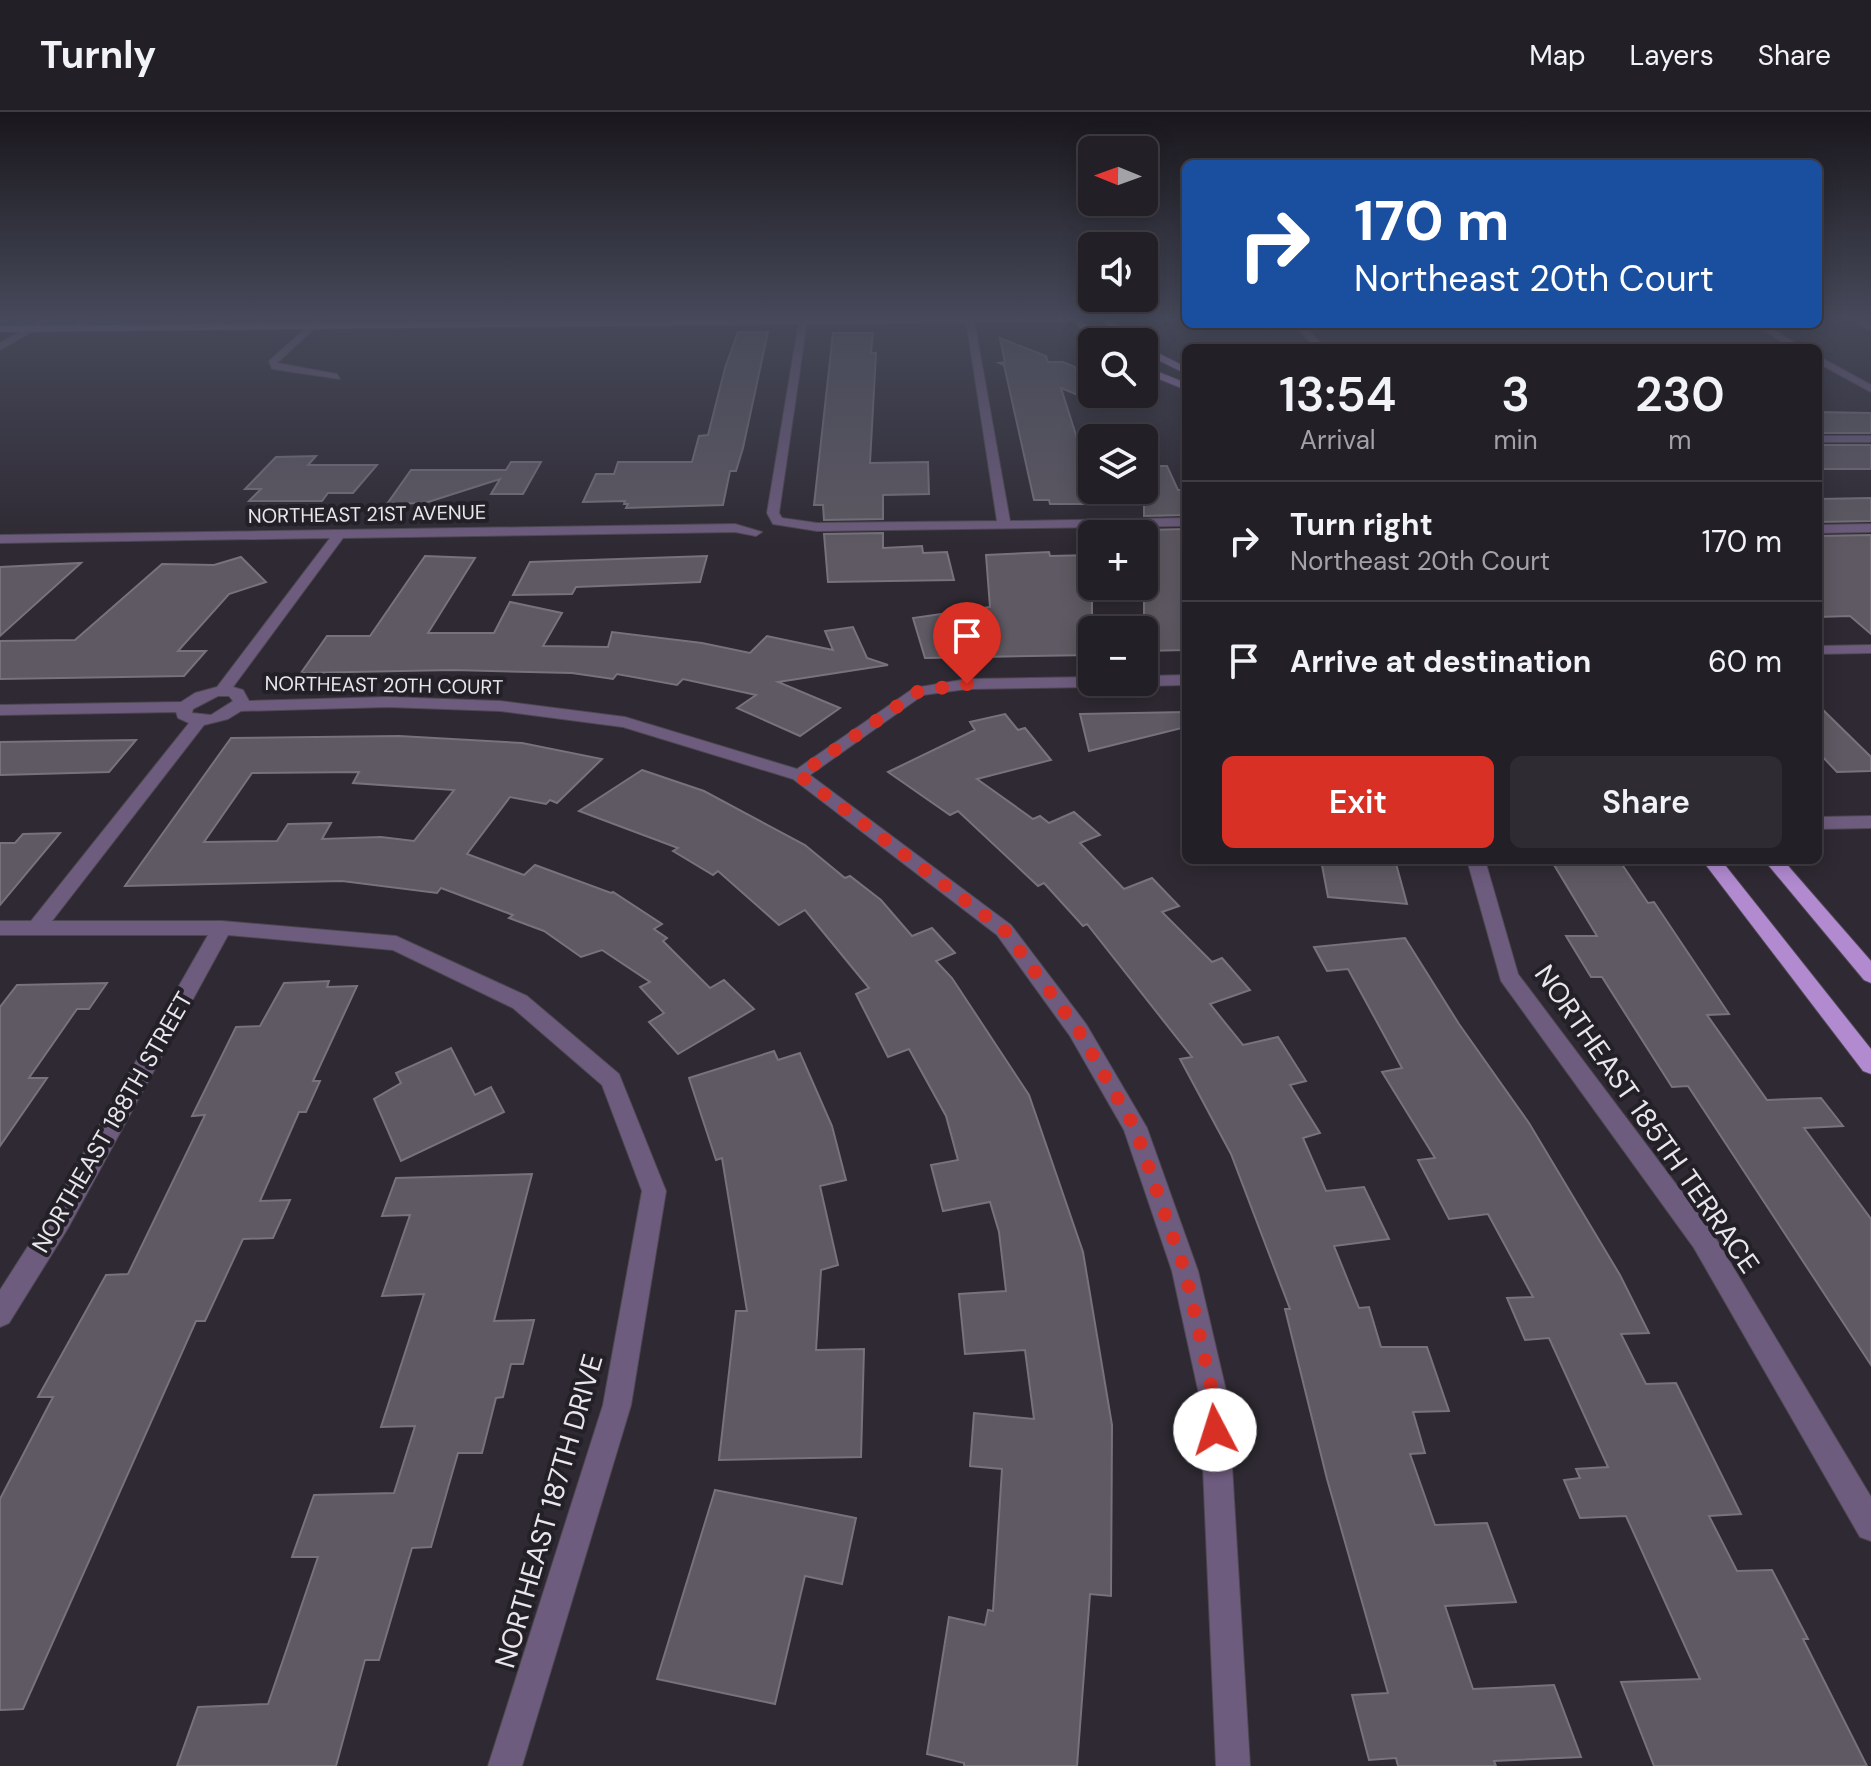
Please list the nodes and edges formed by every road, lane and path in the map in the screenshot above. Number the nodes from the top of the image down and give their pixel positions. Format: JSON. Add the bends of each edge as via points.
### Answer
{"nodes":[{"id":1,"x":793,"y":394,"type":"edge"},
{"id":2,"x":982,"y":394,"type":"edge"},
{"id":3,"x":1822,"y":439,"type":"edge"},
{"id":4,"x":1871,"y":439,"type":"edge"},
{"id":5,"x":776,"y":522,"type":"junction"},
{"id":6,"x":1182,"y":522,"type":"edge"},
{"id":7,"x":1004,"y":525,"type":"junction"},
{"id":8,"x":1871,"y":528,"type":"edge"},
{"id":9,"x":1822,"y":529,"type":"edge"},
{"id":10,"x":339,"y":534,"type":"junction"},
{"id":11,"x":0,"y":539,"type":"edge"},
{"id":12,"x":1871,"y":649,"type":"edge"},
{"id":13,"x":1822,"y":650,"type":"edge"},
{"id":14,"x":1182,"y":680,"type":"edge"},
{"id":15,"x":1158,"y":681,"type":"edge"},
{"id":16,"x":1078,"y":682,"type":"edge"},
{"id":17,"x":222,"y":691,"type":"junction"},
{"id":18,"x":239,"y":706,"type":"junction"},
{"id":19,"x":185,"y":707,"type":"junction"},
{"id":20,"x":0,"y":710,"type":"edge"},
{"id":21,"x":199,"y":721,"type":"junction"},
{"id":22,"x":799,"y":775,"type":"junction"},
{"id":23,"x":1871,"y":822,"type":"edge"},
{"id":24,"x":1822,"y":823,"type":"edge"},
{"id":25,"x":1477,"y":864,"type":"edge"},
{"id":26,"x":1714,"y":864,"type":"edge"},
{"id":27,"x":1776,"y":864,"type":"edge"},
{"id":28,"x":37,"y":927,"type":"junction"},
{"id":29,"x":0,"y":928,"type":"edge"},
{"id":30,"x":222,"y":928,"type":"junction"},
{"id":31,"x":1871,"y":975,"type":"edge"},
{"id":32,"x":1871,"y":1065,"type":"edge"},
{"id":33,"x":0,"y":1314,"type":"edge"},
{"id":34,"x":1871,"y":1526,"type":"edge"},
{"id":35,"x":505,"y":1766,"type":"edge"},
{"id":36,"x":1233,"y":1766,"type":"edge"}],
"edges":[{"from":1,"to":5,"type":"street"},
{"from":2,"to":7,"type":"street"},
{"from":3,"to":4,"type":"street"},
{"from":5,"to":7,"type":"street","via":[[817,527]]},
{"from":5,"to":10,"type":"street","name":"NORTHEAST 21ST AVENUE","via":[[735,528]]},
{"from":6,"to":7,"type":"street"},
{"from":8,"to":9,"type":"street"},
{"from":10,"to":11,"type":"street","name":"NORTHEAST 21ST AVENUE"},
{"from":10,"to":17,"type":"street"},
{"from":12,"to":13,"type":"street"},
{"from":14,"to":15,"type":"street"},
{"from":16,"to":22,"type":"street","via":[[967,684],[919,691]]},
{"from":17,"to":18,"type":"street","via":[[237,693]]},
{"from":17,"to":19,"type":"street"},
{"from":18,"to":21,"type":"street"},
{"from":18,"to":22,"type":"street","name":"NORTHEAST 20TH COURT","via":[[500,706],[625,722]]},
{"from":19,"to":20,"type":"street"},
{"from":19,"to":21,"type":"street","via":[[187,718]]},
{"from":21,"to":28,"type":"street"},
{"from":22,"to":36,"type":"street","via":[[1004,930],[1078,1030],[1135,1128],[1185,1271],[1214,1399]]},
{"from":23,"to":24,"type":"street"},
{"from":25,"to":34,"type":"street","name":"NORTHEAST 185TH TERRACE","via":[[1508,976],[1703,1240]]},
{"from":26,"to":32,"type":"main road"},
{"from":27,"to":31,"type":"main road"},
{"from":28,"to":29,"type":"street","name":"NORTHEAST 187TH DRIVE"},
{"from":28,"to":30,"type":"street","name":"NORTHEAST 187TH DRIVE"},
{"from":30,"to":33,"type":"street","name":"NORTHEAST 188TH STREET","via":[[59,1220]]},
{"from":30,"to":35,"type":"street","name":"NORTHEAST 187TH DRIVE","via":[[396,943],[520,1002],[611,1080],[654,1191],[617,1405]]}]}
